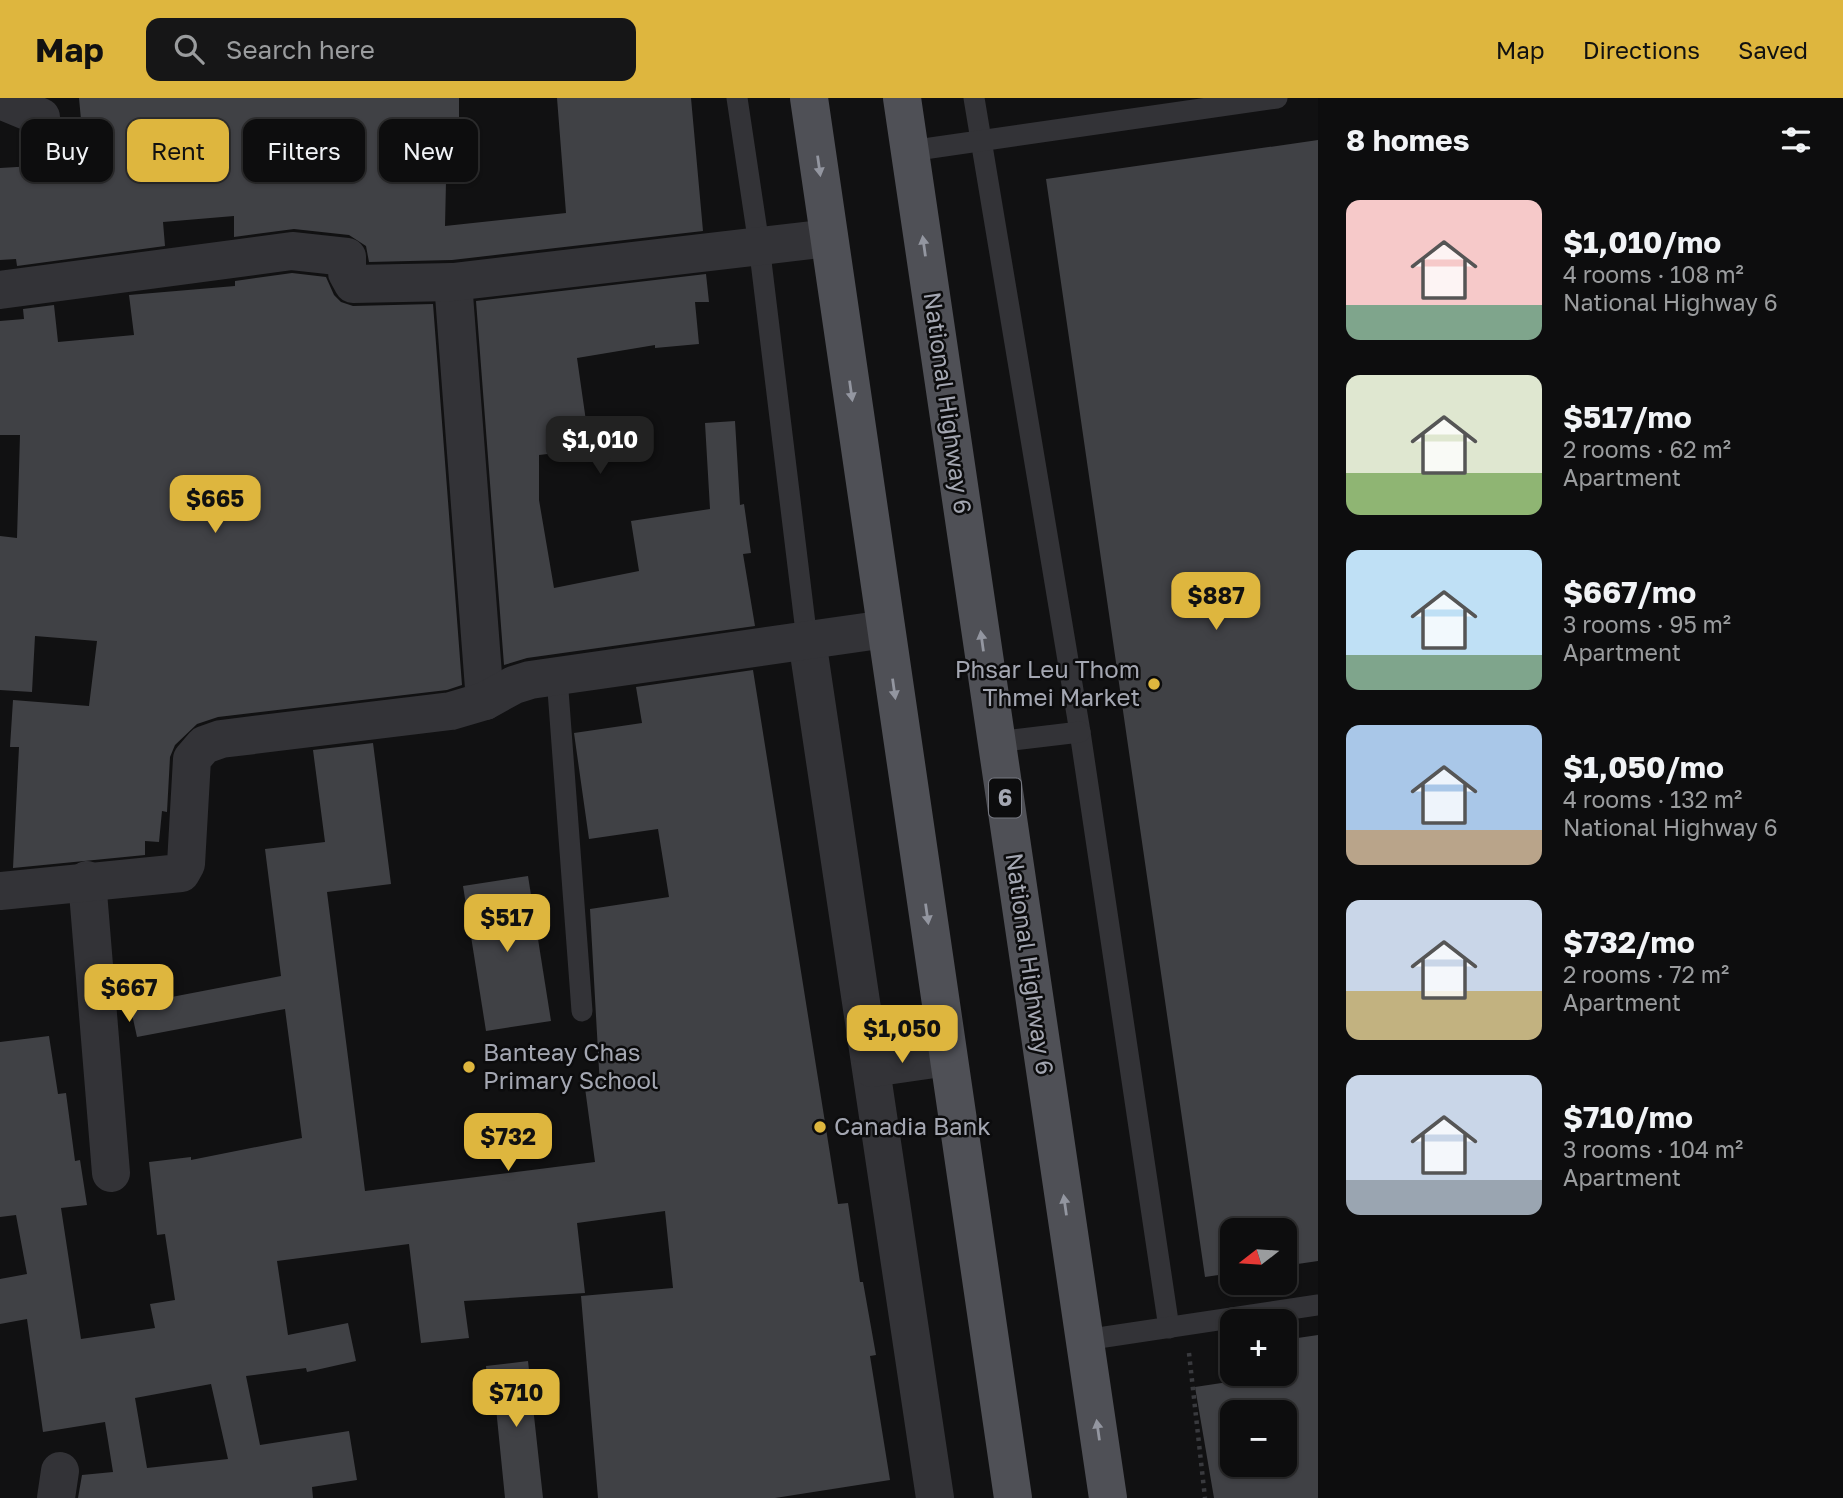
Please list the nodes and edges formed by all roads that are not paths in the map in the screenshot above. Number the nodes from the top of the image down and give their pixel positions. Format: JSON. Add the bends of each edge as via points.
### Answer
{"nodes":[{"id":1,"x":737,"y":98,"type":"edge"},
{"id":2,"x":809,"y":98,"type":"edge"},
{"id":3,"x":902,"y":98,"type":"edge"},
{"id":4,"x":974,"y":98,"type":"edge"},
{"id":5,"x":1277,"y":98,"type":"edge"},
{"id":6,"x":0,"y":100,"type":"edge"},
{"id":7,"x":41,"y":117,"type":"dead end"},
{"id":8,"x":981,"y":141,"type":"junction"},
{"id":9,"x":910,"y":151,"type":"junction"},
{"id":10,"x":830,"y":238,"type":"junction"},
{"id":11,"x":759,"y":246,"type":"junction"},
{"id":12,"x":453,"y":282,"type":"junction"},
{"id":13,"x":0,"y":290,"type":"edge"},
{"id":14,"x":886,"y":629,"type":"junction"},
{"id":15,"x":807,"y":640,"type":"junction"},
{"id":16,"x":558,"y":677,"type":"junction"},
{"id":17,"x":485,"y":701,"type":"junction"},
{"id":18,"x":1080,"y":732,"type":"junction"},
{"id":19,"x":996,"y":742,"type":"junction"},
{"id":20,"x":88,"y":880,"type":"junction"},
{"id":21,"x":0,"y":891,"type":"edge"},
{"id":22,"x":582,"y":1011,"type":"dead end"},
{"id":23,"x":948,"y":1057,"type":"junction"},
{"id":24,"x":872,"y":1068,"type":"junction"},
{"id":25,"x":111,"y":1174,"type":"dead end"},
{"id":26,"x":1318,"y":1305,"type":"edge"},
{"id":27,"x":1177,"y":1326,"type":"junction"},
{"id":28,"x":1085,"y":1340,"type":"junction"},
{"id":29,"x":935,"y":1498,"type":"edge"},
{"id":30,"x":1013,"y":1498,"type":"edge"},
{"id":31,"x":1108,"y":1498,"type":"edge"}],
"edges":[{"from":1,"to":11,"type":"lane"},
{"from":2,"to":10,"type":"main road","one_way":true},
{"from":3,"to":9,"type":"main road","name":"National Highway 6","number":"6"},
{"from":4,"to":8,"type":"lane"},
{"from":5,"to":8,"type":"lane"},
{"from":6,"to":7,"type":"street"},
{"from":8,"to":9,"type":"lane"},
{"from":8,"to":18,"type":"lane"},
{"from":19,"to":9,"type":"main road","name":"National Highway 6","number":"6","one_way":true},
{"from":10,"to":11,"type":"street"},
{"from":10,"to":14,"type":"main road","one_way":true},
{"from":11,"to":12,"type":"street"},
{"from":11,"to":15,"type":"lane"},
{"from":12,"to":13,"type":"street","via":[[353,284],[347,257],[292,251]]},
{"from":12,"to":17,"type":"street"},
{"from":14,"to":15,"type":"street"},
{"from":14,"to":23,"type":"main road","one_way":true},
{"from":15,"to":16,"type":"street"},
{"from":15,"to":24,"type":"street"},
{"from":16,"to":17,"type":"street","via":[[514,685]]},
{"from":16,"to":22,"type":"lane"},
{"from":17,"to":20,"type":"street","via":[[451,711],[204,745],[192,759],[186,864],[181,873]]},
{"from":18,"to":19,"type":"lane"},
{"from":18,"to":27,"type":"lane"},
{"from":28,"to":19,"type":"main road","name":"National Highway 6","number":"6","one_way":true},
{"from":20,"to":21,"type":"street"},
{"from":20,"to":25,"type":"street"},
{"from":23,"to":24,"type":"street"},
{"from":23,"to":30,"type":"main road"},
{"from":24,"to":29,"type":"street"},
{"from":26,"to":27,"type":"lane"},
{"from":27,"to":28,"type":"lane"},
{"from":31,"to":28,"type":"main road","name":"National Highway 6","number":"6","one_way":true}]}
